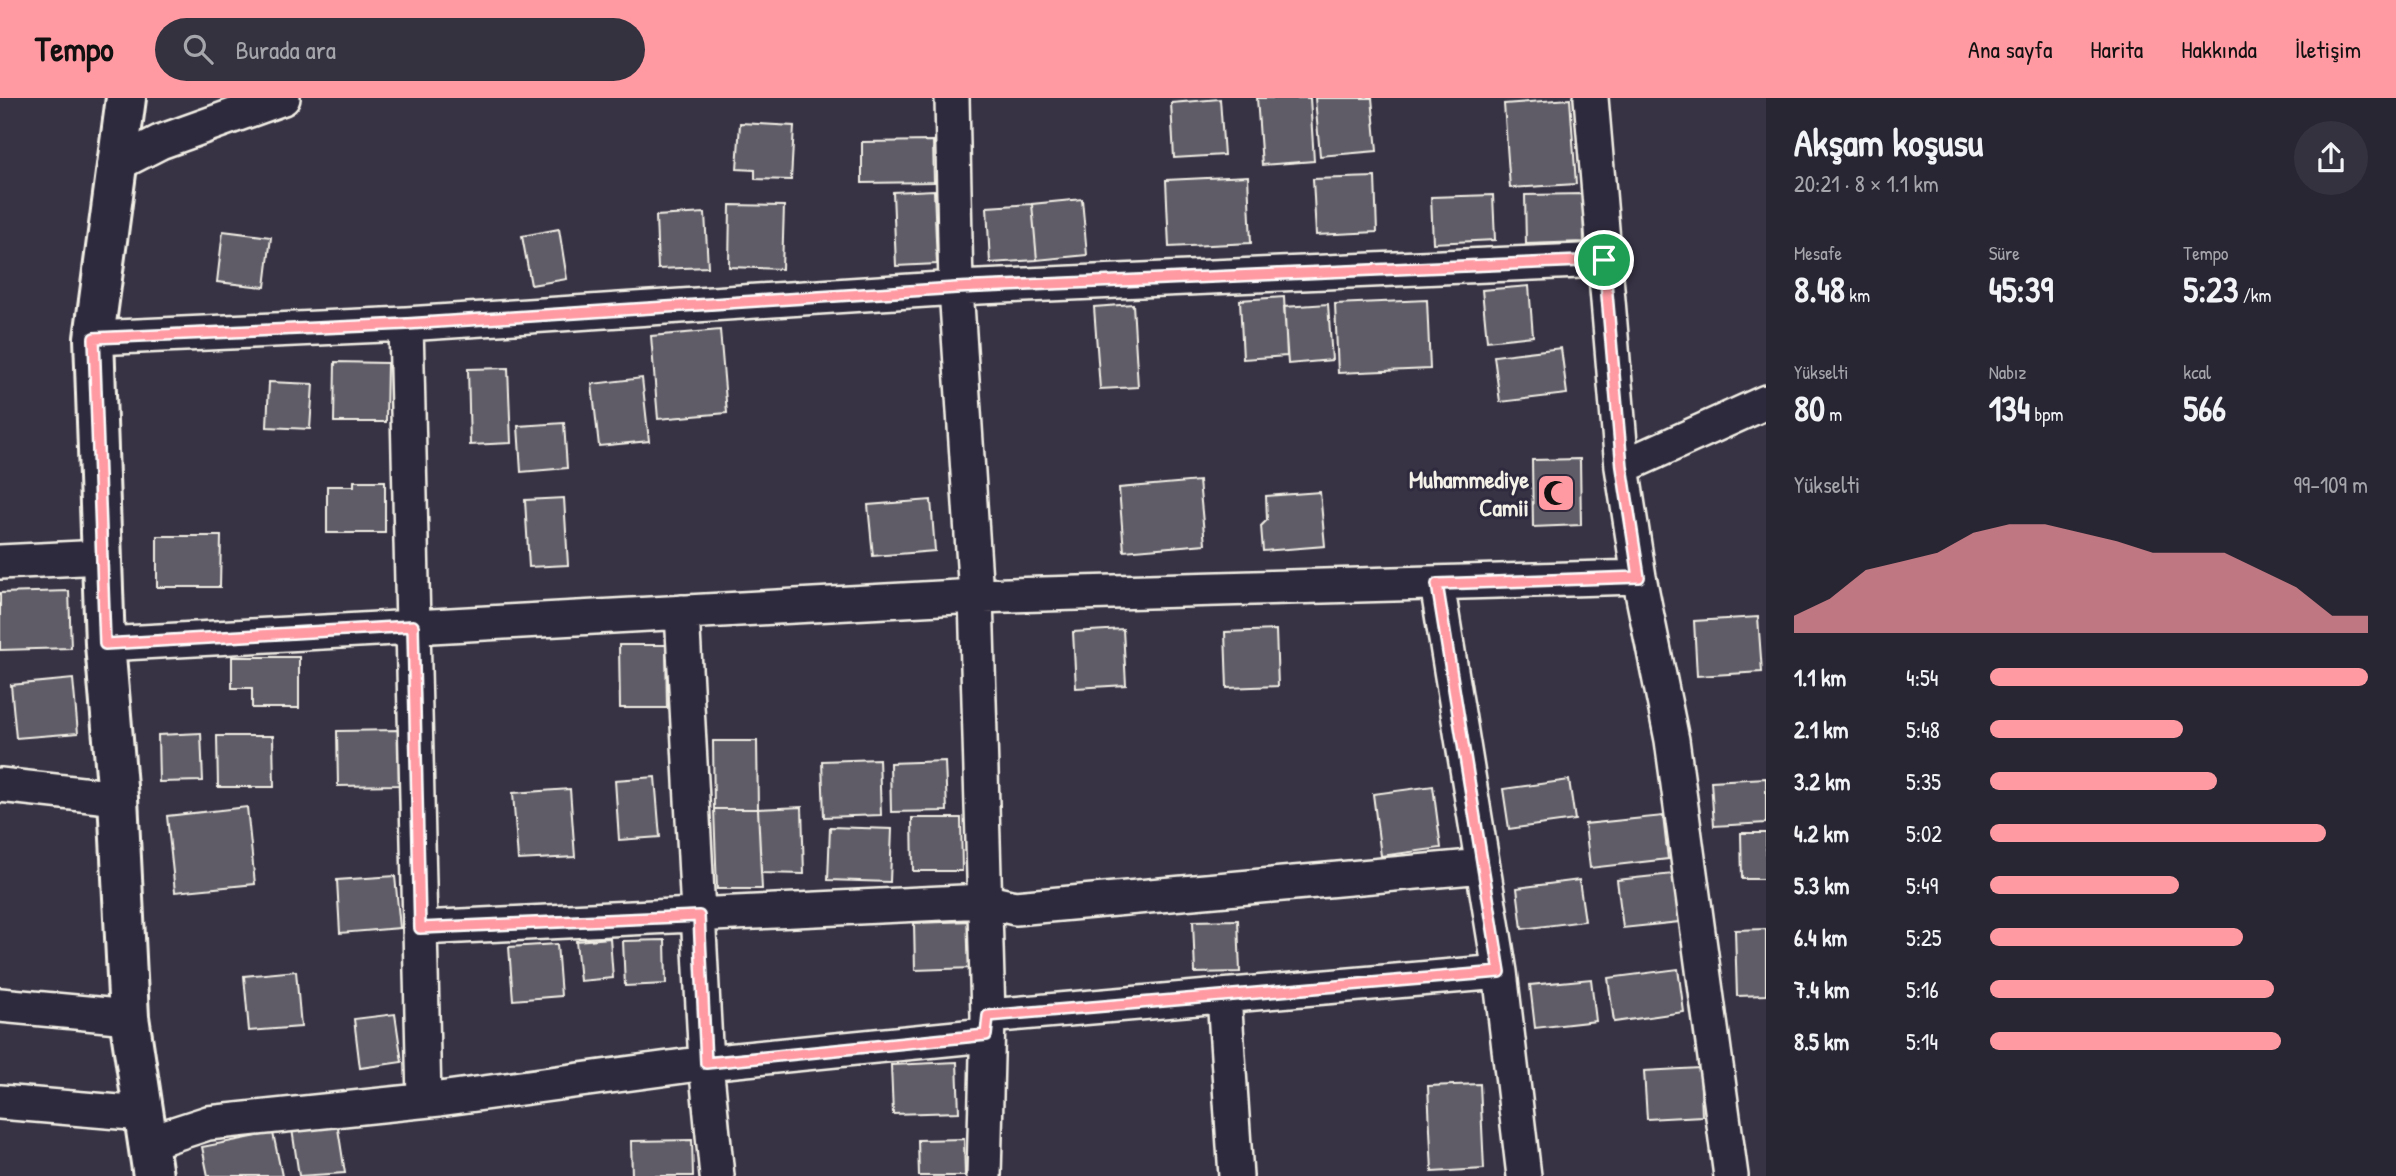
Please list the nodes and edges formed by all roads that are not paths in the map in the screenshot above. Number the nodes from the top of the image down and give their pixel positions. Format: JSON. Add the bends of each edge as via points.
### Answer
{"nodes":[{"id":1,"x":126,"y":98,"type":"edge"},
{"id":2,"x":284,"y":98,"type":"edge"},
{"id":3,"x":952,"y":98,"type":"edge"},
{"id":4,"x":1591,"y":98,"type":"edge"},
{"id":5,"x":119,"y":163,"type":"junction"},
{"id":6,"x":1604,"y":260,"type":"junction"},
{"id":7,"x":956,"y":288,"type":"junction"},
{"id":8,"x":407,"y":324,"type":"junction"},
{"id":9,"x":94,"y":338,"type":"junction"},
{"id":10,"x":1766,"y":402,"type":"edge"},
{"id":11,"x":1622,"y":467,"type":"junction"},
{"id":12,"x":102,"y":557,"type":"junction"},
{"id":13,"x":0,"y":562,"type":"edge"},
{"id":14,"x":1639,"y":577,"type":"junction"},
{"id":15,"x":1437,"y":584,"type":"junction"},
{"id":16,"x":976,"y":596,"type":"junction"},
{"id":17,"x":682,"y":612,"type":"junction"},
{"id":18,"x":413,"y":626,"type":"junction"},
{"id":19,"x":105,"y":644,"type":"junction"},
{"id":20,"x":0,"y":785,"type":"edge"},
{"id":21,"x":118,"y":798,"type":"junction"},
{"id":22,"x":1483,"y":866,"type":"junction"},
{"id":23,"x":984,"y":901,"type":"junction"},
{"id":24,"x":699,"y":916,"type":"junction"},
{"id":25,"x":420,"y":928,"type":"junction"},
{"id":26,"x":1500,"y":972,"type":"junction"},
{"id":27,"x":1224,"y":996,"type":"junction"},
{"id":28,"x":0,"y":1004,"type":"edge"},
{"id":29,"x":129,"y":1017,"type":"junction"},
{"id":30,"x":987,"y":1026,"type":"junction"},
{"id":31,"x":706,"y":1063,"type":"junction"},
{"id":32,"x":424,"y":1100,"type":"junction"},
{"id":33,"x":0,"y":1102,"type":"edge"},
{"id":34,"x":147,"y":1144,"type":"edge"},
{"id":35,"x":717,"y":1176,"type":"edge"},
{"id":36,"x":984,"y":1176,"type":"edge"},
{"id":37,"x":1236,"y":1176,"type":"edge"},
{"id":38,"x":1524,"y":1176,"type":"edge"},
{"id":39,"x":1731,"y":1176,"type":"edge"}],
"edges":[{"from":1,"to":5,"type":"street"},
{"from":2,"to":5,"type":"street","via":[[160,142]]},
{"from":3,"to":7,"type":"street"},
{"from":4,"to":6,"type":"street"},
{"from":5,"to":9,"type":"street"},
{"from":6,"to":7,"type":"street"},
{"from":6,"to":11,"type":"street"},
{"from":7,"to":8,"type":"street"},
{"from":7,"to":16,"type":"street"},
{"from":8,"to":9,"type":"street"},
{"from":8,"to":18,"type":"street"},
{"from":9,"to":12,"type":"street"},
{"from":10,"to":11,"type":"street"},
{"from":11,"to":14,"type":"street"},
{"from":12,"to":13,"type":"street"},
{"from":12,"to":19,"type":"street"},
{"from":14,"to":15,"type":"street"},
{"from":14,"to":39,"type":"street","via":[[1672,740]]},
{"from":15,"to":16,"type":"street"},
{"from":15,"to":22,"type":"street"},
{"from":16,"to":17,"type":"street"},
{"from":16,"to":23,"type":"street"},
{"from":17,"to":18,"type":"street"},
{"from":17,"to":24,"type":"street"},
{"from":18,"to":19,"type":"street"},
{"from":18,"to":25,"type":"street"},
{"from":19,"to":21,"type":"street"},
{"from":20,"to":21,"type":"street"},
{"from":21,"to":29,"type":"street"},
{"from":22,"to":23,"type":"street","via":[[1015,908]]},
{"from":22,"to":26,"type":"street"},
{"from":23,"to":24,"type":"street"},
{"from":23,"to":30,"type":"street"},
{"from":24,"to":25,"type":"street"},
{"from":24,"to":31,"type":"street"},
{"from":25,"to":32,"type":"street"},
{"from":26,"to":27,"type":"street"},
{"from":26,"to":38,"type":"street"},
{"from":27,"to":30,"type":"street"},
{"from":27,"to":37,"type":"street"},
{"from":28,"to":29,"type":"street"},
{"from":29,"to":34,"type":"street"},
{"from":30,"to":31,"type":"street"},
{"from":30,"to":36,"type":"street"},
{"from":31,"to":32,"type":"street"},
{"from":31,"to":35,"type":"street"},
{"from":32,"to":34,"type":"street","via":[[208,1123]]},
{"from":33,"to":34,"type":"street"}]}
